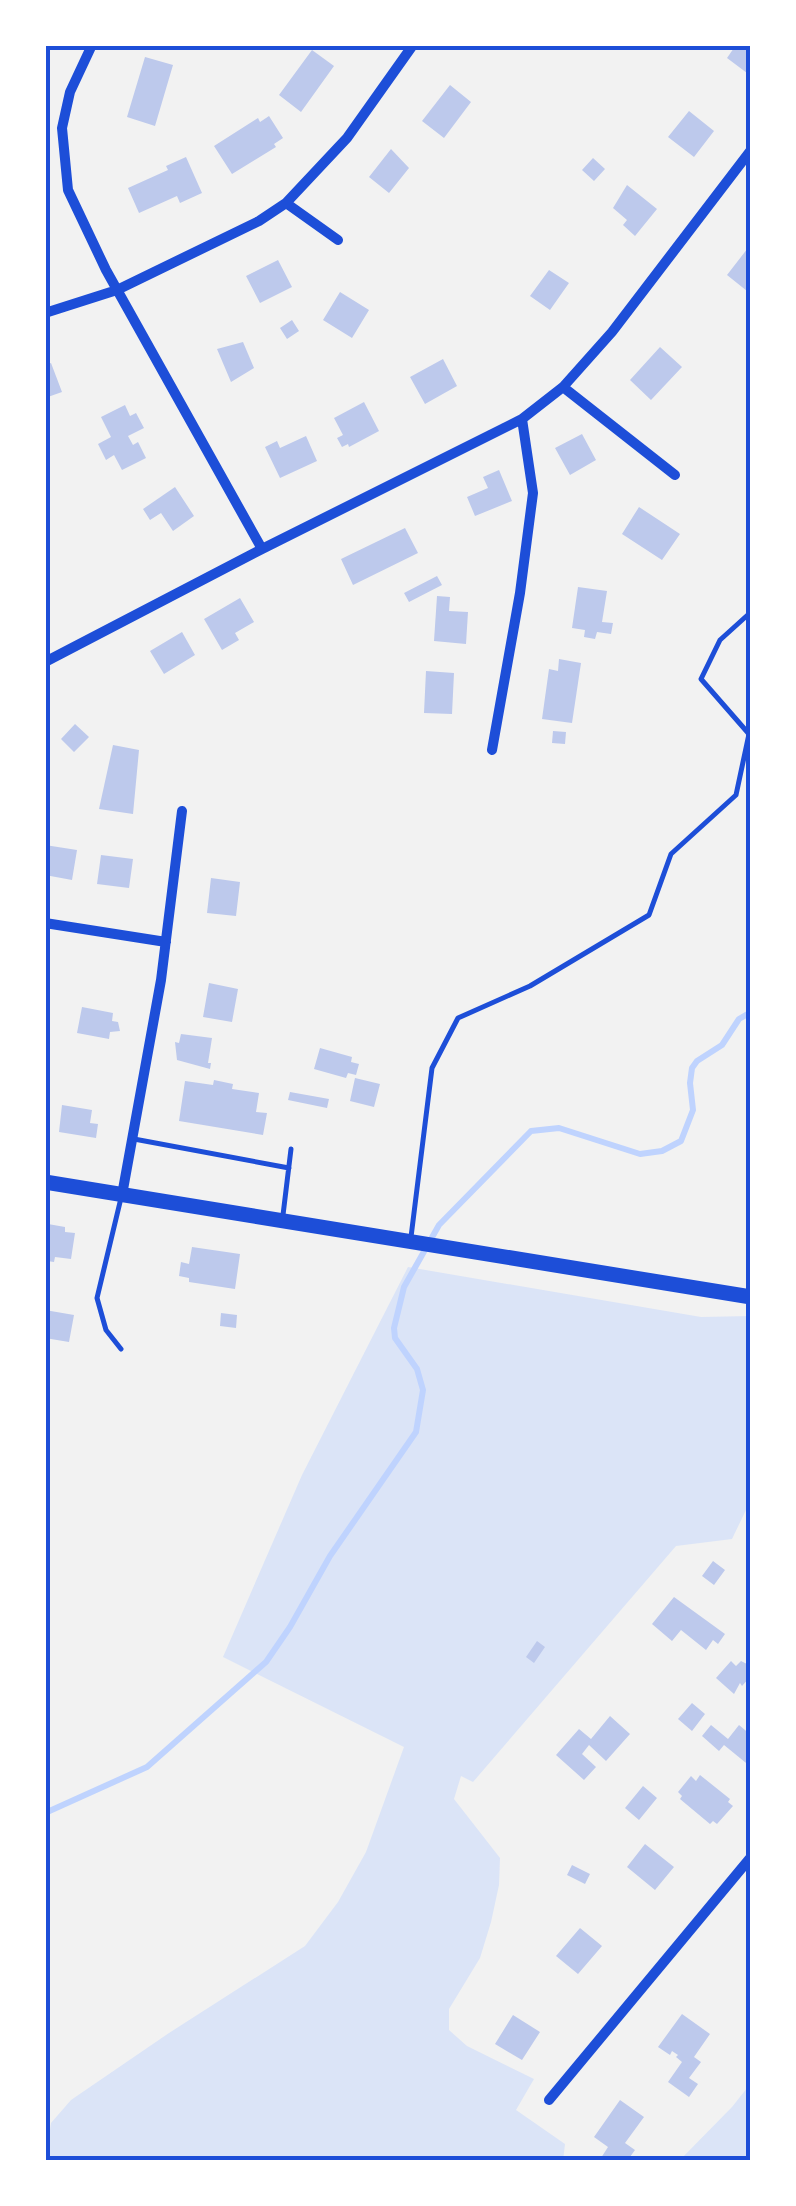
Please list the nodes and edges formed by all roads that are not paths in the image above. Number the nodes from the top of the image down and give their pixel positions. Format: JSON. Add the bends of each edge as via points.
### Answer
{"nodes":[{"id":1,"x":92,"y":45,"type":"edge"},
{"id":2,"x":413,"y":45,"type":"edge"},
{"id":3,"x":751,"y":150,"type":"edge"},
{"id":4,"x":286,"y":204,"type":"junction"},
{"id":5,"x":338,"y":240,"type":"dead end"},
{"id":6,"x":117,"y":290,"type":"junction"},
{"id":7,"x":45,"y":312,"type":"edge"},
{"id":8,"x":563,"y":387,"type":"junction"},
{"id":9,"x":522,"y":419,"type":"junction"},
{"id":10,"x":676,"y":476,"type":"dead end"},
{"id":11,"x":262,"y":549,"type":"junction"},
{"id":12,"x":751,"y":612,"type":"edge"},
{"id":13,"x":45,"y":662,"type":"edge"},
{"id":14,"x":492,"y":750,"type":"dead end"},
{"id":15,"x":182,"y":811,"type":"dead end"},
{"id":16,"x":45,"y":924,"type":"edge"},
{"id":17,"x":166,"y":942,"type":"junction"},
{"id":18,"x":131,"y":1138,"type":"junction"},
{"id":19,"x":291,"y":1149,"type":"dead end"},
{"id":20,"x":288,"y":1168,"type":"junction"},
{"id":21,"x":45,"y":1182,"type":"edge"},
{"id":22,"x":122,"y":1195,"type":"junction"},
{"id":23,"x":282,"y":1221,"type":"junction"},
{"id":24,"x":412,"y":1242,"type":"junction"},
{"id":25,"x":751,"y":1297,"type":"edge"},
{"id":26,"x":121,"y":1349,"type":"dead end"},
{"id":27,"x":751,"y":1857,"type":"edge"},
{"id":28,"x":549,"y":2100,"type":"dead end"}],
"edges":[{"from":1,"to":6,"type":"street","via":[[62,128],[66,174]]},
{"from":2,"to":4,"type":"street","via":[[347,138]]},
{"from":3,"to":8,"type":"street"},
{"from":4,"to":5,"type":"street"},
{"from":4,"to":6,"type":"street"},
{"from":6,"to":7,"type":"street"},
{"from":6,"to":11,"type":"street"},
{"from":8,"to":9,"type":"street"},
{"from":8,"to":10,"type":"street"},
{"from":9,"to":11,"type":"street"},
{"from":9,"to":14,"type":"street","via":[[532,493]]},
{"from":11,"to":13,"type":"street"},
{"from":12,"to":24,"type":"lane","via":[[720,640],[701,679],[749,734],[736,794],[671,854],[649,915],[530,986],[458,1018],[432,1068]]},
{"from":15,"to":17,"type":"street"},
{"from":16,"to":17,"type":"street"},
{"from":17,"to":18,"type":"street"},
{"from":18,"to":20,"type":"lane"},
{"from":18,"to":22,"type":"street"},
{"from":19,"to":20,"type":"lane"},
{"from":20,"to":23,"type":"lane"},
{"from":21,"to":22,"type":"main road"},
{"from":22,"to":23,"type":"main road"},
{"from":22,"to":26,"type":"lane","via":[[97,1298],[106,1330]]},
{"from":23,"to":24,"type":"main road"},
{"from":24,"to":25,"type":"main road"},
{"from":27,"to":28,"type":"street"}]}
